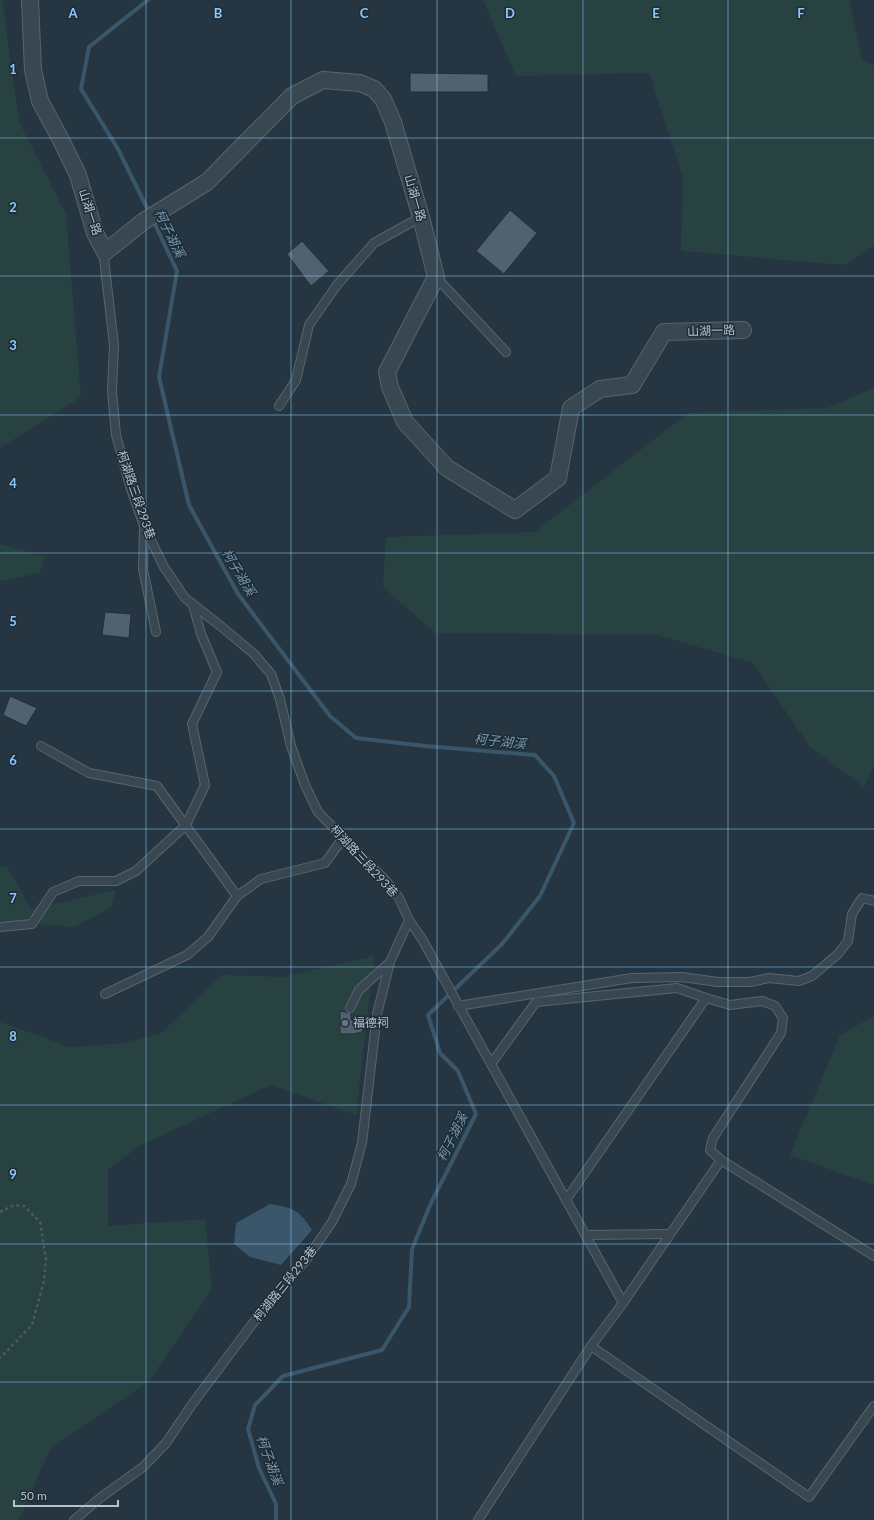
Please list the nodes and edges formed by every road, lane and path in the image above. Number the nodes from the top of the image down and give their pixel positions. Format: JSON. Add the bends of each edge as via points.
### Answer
{"nodes":[{"id":1,"x":30,"y":0,"type":"edge"},
{"id":2,"x":421,"y":217,"type":"junction"},
{"id":3,"x":105,"y":252,"type":"junction"},
{"id":4,"x":436,"y":277,"type":"junction"},
{"id":5,"x":743,"y":330,"type":"dead end"},
{"id":6,"x":506,"y":352,"type":"dead end"},
{"id":7,"x":279,"y":406,"type":"dead end"},
{"id":8,"x":144,"y":526,"type":"junction"},
{"id":9,"x":194,"y":605,"type":"junction"},
{"id":10,"x":156,"y":632,"type":"dead end"},
{"id":11,"x":41,"y":746,"type":"dead end"},
{"id":12,"x":186,"y":825,"type":"junction"},
{"id":13,"x":343,"y":838,"type":"junction"},
{"id":14,"x":237,"y":896,"type":"junction"},
{"id":15,"x":874,"y":901,"type":"edge"},
{"id":16,"x":409,"y":920,"type":"junction"},
{"id":17,"x":0,"y":927,"type":"edge"},
{"id":18,"x":390,"y":962,"type":"junction"},
{"id":19,"x":105,"y":994,"type":"dead end"},
{"id":20,"x":706,"y":998,"type":"junction"},
{"id":21,"x":458,"y":1006,"type":"junction"},
{"id":22,"x":350,"y":1008,"type":"dead end"},
{"id":23,"x":491,"y":1064,"type":"junction"},
{"id":24,"x":721,"y":1160,"type":"junction"},
{"id":25,"x":566,"y":1200,"type":"junction"},
{"id":26,"x":0,"y":1212,"type":"edge"},
{"id":27,"x":670,"y":1234,"type":"junction"},
{"id":28,"x":585,"y":1235,"type":"junction"},
{"id":29,"x":874,"y":1256,"type":"edge"},
{"id":30,"x":623,"y":1303,"type":"junction"},
{"id":31,"x":591,"y":1346,"type":"junction"},
{"id":32,"x":0,"y":1358,"type":"edge"},
{"id":33,"x":874,"y":1406,"type":"edge"},
{"id":34,"x":74,"y":1520,"type":"edge"},
{"id":35,"x":478,"y":1520,"type":"edge"}],
"edges":[{"from":1,"to":3,"type":"street","name":"山湖一路","via":[[33,70],[40,101],[78,175],[95,233]]},
{"from":2,"to":3,"type":"street","name":"山湖一路","via":[[393,122],[383,98],[374,89],[360,82],[323,80],[292,96],[207,182],[144,221]]},
{"from":2,"to":4,"type":"street","name":"山湖一路"},
{"from":2,"to":7,"type":"lane","via":[[374,243],[337,285],[309,325],[296,380]]},
{"from":3,"to":8,"type":"lane","name":"柯湖路三段293巷","via":[[114,345],[112,391],[116,436]]},
{"from":4,"to":5,"type":"street","name":"山湖一路","via":[[387,372],[390,387],[405,422],[447,468],[515,510],[558,478],[571,408],[600,389],[632,385],[664,332]]},
{"from":4,"to":6,"type":"lane"},
{"from":8,"to":9,"type":"lane","name":"柯湖路三段293巷","via":[[164,567],[185,598]]},
{"from":8,"to":10,"type":"lane","via":[[143,569]]},
{"from":9,"to":12,"type":"lane","via":[[201,634],[217,672],[192,724],[205,785]]},
{"from":9,"to":13,"type":"lane","name":"柯湖路三段293巷","via":[[254,654],[271,674],[305,785],[318,812]]},
{"from":11,"to":12,"type":"lane","via":[[89,773],[157,786]]},
{"from":12,"to":14,"type":"lane"},
{"from":12,"to":17,"type":"lane","via":[[136,871],[116,881],[79,881],[53,892],[32,924]]},
{"from":13,"to":14,"type":"lane","via":[[324,863],[261,879]]},
{"from":13,"to":16,"type":"lane","name":"柯湖路三段293巷","via":[[387,882],[399,898]]},
{"from":14,"to":19,"type":"lane","via":[[208,937],[186,955]]},
{"from":15,"to":21,"type":"lane","via":[[862,898],[852,914],[848,941],[838,954],[812,976],[799,981],[769,978],[750,982],[718,982],[682,977],[632,978]]},
{"from":16,"to":18,"type":"lane","name":"柯湖路三段293巷"},
{"from":16,"to":21,"type":"lane"},
{"from":18,"to":22,"type":"lane","via":[[359,990]]},
{"from":18,"to":34,"type":"lane","name":"柯湖路三段293巷","via":[[377,1014],[362,1143],[351,1184],[332,1222],[306,1260],[268,1303],[166,1443],[143,1467]]},
{"from":20,"to":23,"type":"lane","via":[[677,988],[536,1002]]},
{"from":20,"to":24,"type":"lane","via":[[730,1005],[762,1001],[775,1006],[783,1018],[781,1033],[713,1138],[710,1150]]},
{"from":20,"to":25,"type":"lane"},
{"from":21,"to":23,"type":"lane"},
{"from":23,"to":25,"type":"lane"},
{"from":24,"to":27,"type":"lane"},
{"from":24,"to":29,"type":"lane"},
{"from":25,"to":28,"type":"lane"},
{"from":26,"to":32,"type":"path","via":[[15,1205],[24,1206],[40,1222],[46,1259],[44,1281],[32,1325]]},
{"from":27,"to":28,"type":"lane"},
{"from":27,"to":30,"type":"lane"},
{"from":28,"to":30,"type":"lane"},
{"from":30,"to":31,"type":"lane"},
{"from":31,"to":33,"type":"lane","via":[[808,1497]]},
{"from":31,"to":35,"type":"lane"}]}
